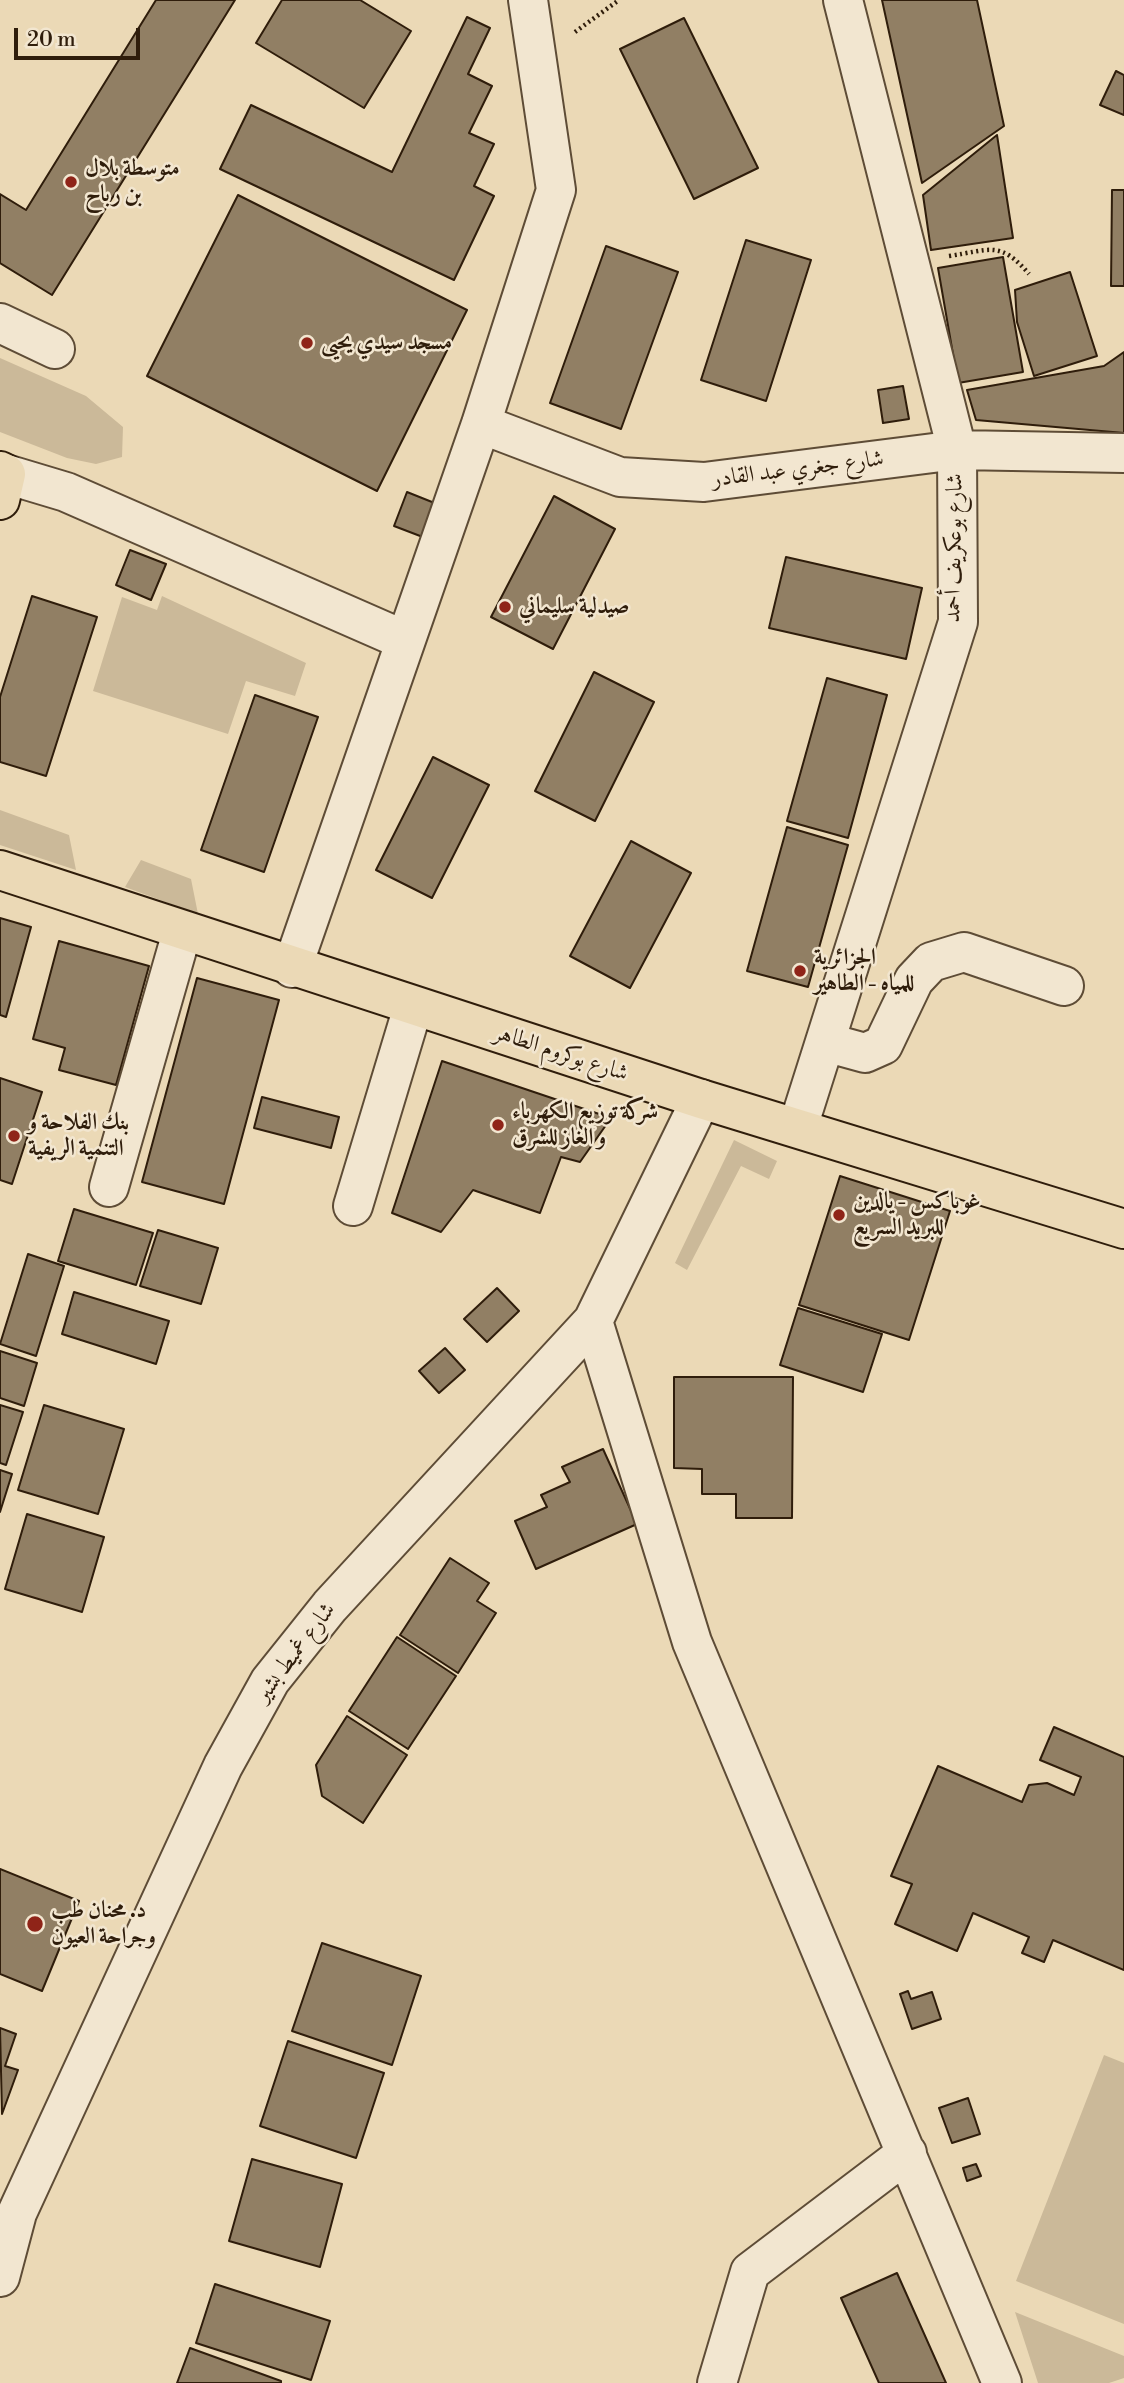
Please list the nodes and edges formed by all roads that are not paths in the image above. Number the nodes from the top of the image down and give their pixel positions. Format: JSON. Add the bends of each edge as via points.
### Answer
{"nodes":[{"id":1,"x":528,"y":0,"type":"edge"},
{"id":2,"x":843,"y":0,"type":"edge"},
{"id":3,"x":0,"y":323,"type":"edge"},
{"id":4,"x":55,"y":349,"type":"dead end"},
{"id":5,"x":481,"y":424,"type":"junction"},
{"id":6,"x":957,"y":450,"type":"junction"},
{"id":7,"x":1124,"y":453,"type":"edge"},
{"id":8,"x":2,"y":482,"type":"edge"},
{"id":9,"x":404,"y":640,"type":"junction"},
{"id":10,"x":0,"y":870,"type":"edge"},
{"id":11,"x":183,"y":932,"type":"junction"},
{"id":12,"x":292,"y":968,"type":"junction"},
{"id":13,"x":1064,"y":986,"type":"dead end"},
{"id":14,"x":413,"y":1007,"type":"junction"},
{"id":15,"x":825,"y":1042,"type":"junction"},
{"id":16,"x":701,"y":1099,"type":"junction"},
{"id":17,"x":797,"y":1127,"type":"junction"},
{"id":18,"x":109,"y":1187,"type":"dead end"},
{"id":19,"x":353,"y":1206,"type":"dead end"},
{"id":20,"x":1124,"y":1229,"type":"edge"},
{"id":21,"x":593,"y":1321,"type":"junction"},
{"id":22,"x":907,"y":2153,"type":"junction"},
{"id":23,"x":0,"y":2277,"type":"edge"},
{"id":24,"x":717,"y":2383,"type":"edge"},
{"id":25,"x":1002,"y":2383,"type":"edge"}],
"edges":[{"from":1,"to":5,"type":"street","via":[[556,190]]},
{"from":2,"to":6,"type":"street","name":"شارع بوعكريف أحمد"},
{"from":3,"to":4,"type":"street"},
{"from":5,"to":6,"type":"street","name":"شارع جغري عبد القادر","via":[[620,477],[704,482]]},
{"from":5,"to":9,"type":"street"},
{"from":6,"to":7,"type":"street","name":"شارع جغري عبد القادر"},
{"from":6,"to":15,"type":"street","name":"شارع بوعكريف أحمد","via":[[958,622]]},
{"from":8,"to":9,"type":"street","via":[[66,492]]},
{"from":9,"to":12,"type":"street"},
{"from":10,"to":11,"type":"main road","name":"شارع بوكروم الطاهر"},
{"from":11,"to":12,"type":"main road","name":"شارع بوكروم الطاهر"},
{"from":11,"to":18,"type":"street"},
{"from":12,"to":14,"type":"main road","name":"شارع بوكروم الطاهر"},
{"from":13,"to":15,"type":"street","via":[[964,952],[931,962],[914,980],[883,1045],[865,1053]]},
{"from":14,"to":16,"type":"main road","name":"شارع بوكروم الطاهر"},
{"from":14,"to":19,"type":"street"},
{"from":15,"to":17,"type":"street","name":"شارع بوعكريف أحمد"},
{"from":16,"to":17,"type":"main road","name":"شارع بوكروم الطاهر"},
{"from":16,"to":21,"type":"street","name":"شارع غميط بشير"},
{"from":17,"to":20,"type":"main road","name":"شارع بوكروم الطاهر"},
{"from":21,"to":22,"type":"street","via":[[692,1642]]},
{"from":21,"to":23,"type":"street","name":"شارع غميط بشير","via":[[330,1606],[270,1682],[223,1766],[23,2201]]},
{"from":22,"to":24,"type":"street","via":[[750,2272]]},
{"from":22,"to":25,"type":"street"}]}
